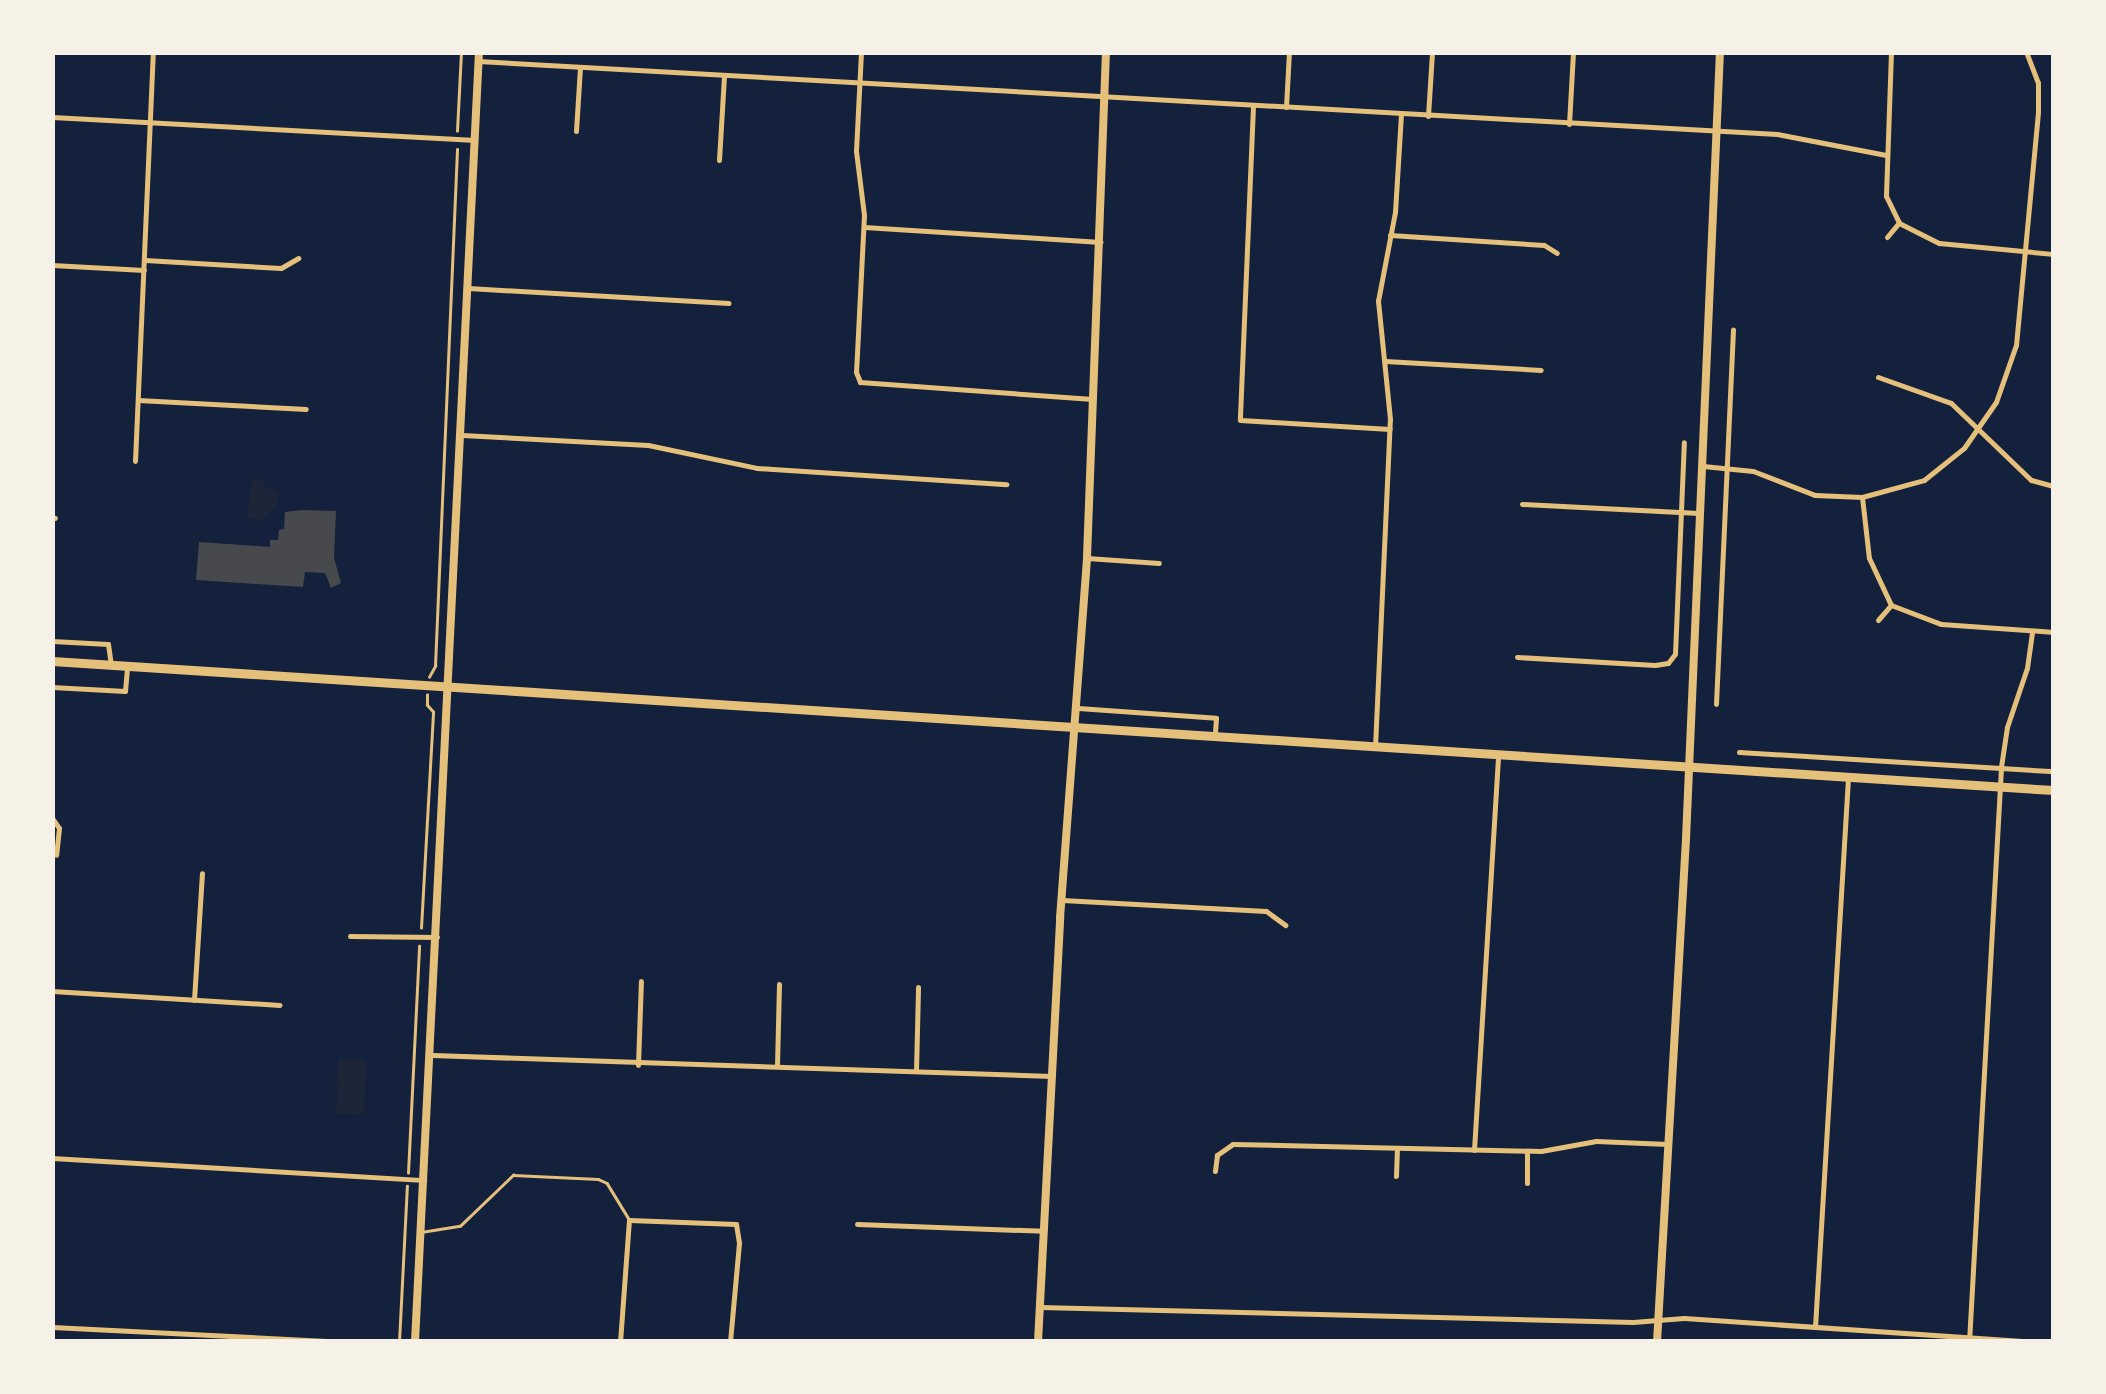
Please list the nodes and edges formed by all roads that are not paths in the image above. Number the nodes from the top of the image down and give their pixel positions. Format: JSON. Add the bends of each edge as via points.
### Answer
{"nodes":[{"id":1,"x":154,"y":52,"type":"edge"},
{"id":2,"x":861,"y":52,"type":"edge"},
{"id":3,"x":1106,"y":52,"type":"edge"},
{"id":4,"x":1289,"y":52,"type":"edge"},
{"id":5,"x":1432,"y":52,"type":"edge"},
{"id":6,"x":1573,"y":52,"type":"edge"},
{"id":7,"x":1720,"y":52,"type":"edge"},
{"id":8,"x":1892,"y":52,"type":"edge"},
{"id":9,"x":2026,"y":52,"type":"edge"},
{"id":10,"x":478,"y":57,"type":"edge"},
{"id":11,"x":580,"y":67,"type":"junction"},
{"id":12,"x":724,"y":75,"type":"junction"},
{"id":13,"x":859,"y":83,"type":"junction"},
{"id":14,"x":1105,"y":98,"type":"junction"},
{"id":15,"x":1253,"y":106,"type":"junction"},
{"id":16,"x":1286,"y":108,"type":"junction"},
{"id":17,"x":1400,"y":114,"type":"junction"},
{"id":18,"x":1428,"y":116,"type":"junction"},
{"id":19,"x":52,"y":117,"type":"edge"},
{"id":20,"x":151,"y":122,"type":"junction"},
{"id":21,"x":1570,"y":124,"type":"junction"},
{"id":22,"x":576,"y":131,"type":"dead end"},
{"id":23,"x":1716,"y":133,"type":"junction"},
{"id":24,"x":476,"y":140,"type":"junction"},
{"id":25,"x":1886,"y":155,"type":"junction"},
{"id":26,"x":719,"y":160,"type":"dead end"},
{"id":27,"x":1899,"y":223,"type":"junction"},
{"id":28,"x":864,"y":227,"type":"junction"},
{"id":29,"x":1390,"y":236,"type":"junction"},
{"id":30,"x":1887,"y":237,"type":"dead end"},
{"id":31,"x":1101,"y":242,"type":"junction"},
{"id":32,"x":2025,"y":252,"type":"junction"},
{"id":33,"x":1557,"y":253,"type":"dead end"},
{"id":34,"x":2054,"y":254,"type":"edge"},
{"id":35,"x":298,"y":258,"type":"dead end"},
{"id":36,"x":144,"y":260,"type":"junction"},
{"id":37,"x":52,"y":265,"type":"edge"},
{"id":38,"x":144,"y":270,"type":"junction"},
{"id":39,"x":468,"y":288,"type":"junction"},
{"id":40,"x":729,"y":303,"type":"dead end"},
{"id":41,"x":1733,"y":329,"type":"dead end"},
{"id":42,"x":1384,"y":361,"type":"junction"},
{"id":43,"x":1541,"y":370,"type":"dead end"},
{"id":44,"x":1878,"y":377,"type":"dead end"},
{"id":45,"x":1092,"y":399,"type":"junction"},
{"id":46,"x":138,"y":400,"type":"junction"},
{"id":47,"x":306,"y":410,"type":"dead end"},
{"id":48,"x":1978,"y":428,"type":"junction"},
{"id":49,"x":1390,"y":429,"type":"junction"},
{"id":50,"x":462,"y":435,"type":"junction"},
{"id":51,"x":1684,"y":442,"type":"dead end"},
{"id":52,"x":135,"y":461,"type":"dead end"},
{"id":53,"x":1702,"y":466,"type":"junction"},
{"id":54,"x":1727,"y":467,"type":"junction"},
{"id":55,"x":1006,"y":484,"type":"dead end"},
{"id":56,"x":2054,"y":486,"type":"edge"},
{"id":57,"x":1862,"y":497,"type":"junction"},
{"id":58,"x":1522,"y":504,"type":"dead end"},
{"id":59,"x":1681,"y":512,"type":"junction"},
{"id":60,"x":1700,"y":514,"type":"junction"},
{"id":61,"x":1086,"y":558,"type":"junction"},
{"id":62,"x":1159,"y":563,"type":"dead end"},
{"id":63,"x":1891,"y":605,"type":"junction"},
{"id":64,"x":1878,"y":620,"type":"dead end"},
{"id":65,"x":2032,"y":631,"type":"junction"},
{"id":66,"x":2054,"y":632,"type":"edge"},
{"id":67,"x":52,"y":640,"type":"edge"},
{"id":68,"x":1517,"y":657,"type":"dead end"},
{"id":69,"x":52,"y":661,"type":"edge"},
{"id":70,"x":111,"y":665,"type":"junction"},
{"id":71,"x":127,"y":666,"type":"junction"},
{"id":72,"x":52,"y":686,"type":"edge"},
{"id":73,"x":449,"y":687,"type":"junction"},
{"id":74,"x":1716,"y":704,"type":"dead end"},
{"id":75,"x":1078,"y":708,"type":"junction"},
{"id":76,"x":1075,"y":728,"type":"junction"},
{"id":77,"x":1215,"y":736,"type":"junction"},
{"id":78,"x":1375,"y":747,"type":"junction"},
{"id":79,"x":1739,"y":752,"type":"dead end"},
{"id":80,"x":1498,"y":755,"type":"junction"},
{"id":81,"x":2001,"y":767,"type":"junction"},
{"id":82,"x":1689,"y":768,"type":"junction"},
{"id":83,"x":2054,"y":771,"type":"edge"},
{"id":84,"x":1848,"y":778,"type":"junction"},
{"id":85,"x":2000,"y":786,"type":"junction"},
{"id":86,"x":2054,"y":790,"type":"edge"},
{"id":87,"x":52,"y":818,"type":"edge"},
{"id":88,"x":56,"y":856,"type":"dead end"},
{"id":89,"x":202,"y":873,"type":"dead end"},
{"id":90,"x":1062,"y":900,"type":"junction"},
{"id":91,"x":1285,"y":925,"type":"dead end"},
{"id":92,"x":350,"y":936,"type":"dead end"},
{"id":93,"x":438,"y":937,"type":"junction"},
{"id":94,"x":641,"y":981,"type":"dead end"},
{"id":95,"x":779,"y":984,"type":"dead end"},
{"id":96,"x":918,"y":988,"type":"dead end"},
{"id":97,"x":52,"y":991,"type":"edge"},
{"id":98,"x":194,"y":1000,"type":"junction"},
{"id":99,"x":280,"y":1006,"type":"dead end"},
{"id":100,"x":432,"y":1055,"type":"junction"},
{"id":101,"x":638,"y":1065,"type":"junction"},
{"id":102,"x":776,"y":1067,"type":"junction"},
{"id":103,"x":916,"y":1071,"type":"junction"},
{"id":104,"x":1052,"y":1076,"type":"junction"},
{"id":105,"x":1670,"y":1144,"type":"junction"},
{"id":106,"x":1397,"y":1148,"type":"junction"},
{"id":107,"x":1474,"y":1150,"type":"junction"},
{"id":108,"x":1527,"y":1150,"type":"junction"},
{"id":109,"x":52,"y":1158,"type":"edge"},
{"id":110,"x":1214,"y":1171,"type":"dead end"},
{"id":111,"x":1396,"y":1176,"type":"dead end"},
{"id":112,"x":424,"y":1180,"type":"junction"},
{"id":113,"x":1526,"y":1183,"type":"dead end"},
{"id":114,"x":629,"y":1220,"type":"junction"},
{"id":115,"x":856,"y":1224,"type":"dead end"},
{"id":116,"x":1044,"y":1231,"type":"junction"},
{"id":117,"x":421,"y":1232,"type":"junction"},
{"id":118,"x":1040,"y":1307,"type":"junction"},
{"id":119,"x":1659,"y":1320,"type":"junction"},
{"id":120,"x":1815,"y":1327,"type":"junction"},
{"id":121,"x":52,"y":1328,"type":"edge"},
{"id":122,"x":212,"y":1338,"type":"edge"},
{"id":123,"x":1969,"y":1340,"type":"edge"},
{"id":124,"x":346,"y":1342,"type":"edge"},
{"id":125,"x":416,"y":1342,"type":"edge"},
{"id":126,"x":620,"y":1342,"type":"edge"},
{"id":127,"x":730,"y":1342,"type":"edge"},
{"id":128,"x":1038,"y":1342,"type":"edge"},
{"id":129,"x":1657,"y":1342,"type":"edge"},
{"id":130,"x":2039,"y":1342,"type":"edge"}],
"edges":[{"from":1,"to":20,"type":"street"},
{"from":2,"to":13,"type":"street"},
{"from":3,"to":14,"type":"main road"},
{"from":4,"to":16,"type":"street"},
{"from":5,"to":18,"type":"street"},
{"from":6,"to":21,"type":"street"},
{"from":7,"to":23,"type":"main road"},
{"from":8,"to":25,"type":"street"},
{"from":9,"to":32,"type":"street","via":[[2038,82],[2038,112]]},
{"from":10,"to":11,"type":"street"},
{"from":10,"to":24,"type":"main road"},
{"from":11,"to":12,"type":"street"},
{"from":11,"to":22,"type":"street"},
{"from":12,"to":13,"type":"street"},
{"from":12,"to":26,"type":"street"},
{"from":13,"to":14,"type":"street"},
{"from":13,"to":28,"type":"street","via":[[856,151]]},
{"from":14,"to":15,"type":"street"},
{"from":14,"to":31,"type":"main road"},
{"from":15,"to":16,"type":"street"},
{"from":15,"to":49,"type":"street","via":[[1240,420]]},
{"from":16,"to":17,"type":"street"},
{"from":17,"to":18,"type":"street"},
{"from":17,"to":29,"type":"street"},
{"from":18,"to":21,"type":"street"},
{"from":19,"to":20,"type":"street"},
{"from":20,"to":24,"type":"street"},
{"from":20,"to":36,"type":"street"},
{"from":21,"to":23,"type":"street"},
{"from":23,"to":25,"type":"street","via":[[1812,138]]},
{"from":23,"to":53,"type":"main road"},
{"from":24,"to":39,"type":"main road"},
{"from":25,"to":27,"type":"street","via":[[1886,196]]},
{"from":27,"to":30,"type":"street"},
{"from":27,"to":32,"type":"street","via":[[1939,243]]},
{"from":28,"to":31,"type":"street"},
{"from":28,"to":45,"type":"street","via":[[860,382]]},
{"from":29,"to":33,"type":"street","via":[[1544,244]]},
{"from":29,"to":42,"type":"street","via":[[1378,300]]},
{"from":31,"to":45,"type":"main road"},
{"from":32,"to":34,"type":"street"},
{"from":32,"to":48,"type":"street","via":[[2016,345],[1996,402]]},
{"from":35,"to":36,"type":"street","via":[[281,268]]},
{"from":36,"to":38,"type":"street"},
{"from":37,"to":38,"type":"street"},
{"from":38,"to":46,"type":"street"},
{"from":39,"to":40,"type":"street"},
{"from":39,"to":50,"type":"main road"},
{"from":41,"to":54,"type":"street"},
{"from":42,"to":43,"type":"street"},
{"from":42,"to":49,"type":"street"},
{"from":44,"to":48,"type":"street","via":[[1936,394]]},
{"from":45,"to":61,"type":"main road"},
{"from":46,"to":47,"type":"street"},
{"from":46,"to":52,"type":"street"},
{"from":48,"to":56,"type":"street","via":[[2031,480]]},
{"from":48,"to":57,"type":"street","via":[[1924,480]]},
{"from":49,"to":78,"type":"street"},
{"from":50,"to":55,"type":"street","via":[[662,446],[772,470]]},
{"from":50,"to":73,"type":"main road"},
{"from":51,"to":59,"type":"street"},
{"from":53,"to":54,"type":"street"},
{"from":53,"to":60,"type":"main road"},
{"from":54,"to":57,"type":"street","via":[[1815,495]]},
{"from":54,"to":74,"type":"street"},
{"from":57,"to":63,"type":"street","via":[[1870,558]]},
{"from":58,"to":59,"type":"street"},
{"from":59,"to":60,"type":"street"},
{"from":59,"to":68,"type":"street","via":[[1675,654],[1668,663]]},
{"from":60,"to":82,"type":"main road"},
{"from":61,"to":62,"type":"street"},
{"from":61,"to":75,"type":"main road"},
{"from":63,"to":64,"type":"street"},
{"from":63,"to":65,"type":"street","via":[[1941,624]]},
{"from":65,"to":66,"type":"street"},
{"from":65,"to":81,"type":"street"},
{"from":67,"to":70,"type":"street","via":[[108,644]]},
{"from":69,"to":70,"type":"main road"},
{"from":70,"to":71,"type":"main road"},
{"from":71,"to":72,"type":"street","via":[[126,691]]},
{"from":71,"to":73,"type":"main road"},
{"from":73,"to":76,"type":"main road"},
{"from":73,"to":93,"type":"main road"},
{"from":75,"to":76,"type":"main road"},
{"from":75,"to":77,"type":"street","via":[[1216,718]]},
{"from":76,"to":77,"type":"main road"},
{"from":76,"to":90,"type":"main road"},
{"from":77,"to":78,"type":"main road"},
{"from":78,"to":80,"type":"main road"},
{"from":79,"to":81,"type":"street"},
{"from":80,"to":82,"type":"main road"},
{"from":80,"to":107,"type":"street"},
{"from":81,"to":83,"type":"street"},
{"from":81,"to":85,"type":"street"},
{"from":82,"to":84,"type":"main road"},
{"from":82,"to":105,"type":"main road"},
{"from":84,"to":85,"type":"main road"},
{"from":84,"to":120,"type":"street"},
{"from":85,"to":86,"type":"main road"},
{"from":85,"to":123,"type":"street"},
{"from":87,"to":88,"type":"street","via":[[59,828]]},
{"from":89,"to":98,"type":"street"},
{"from":90,"to":91,"type":"street","via":[[1266,911]]},
{"from":90,"to":104,"type":"main road"},
{"from":92,"to":93,"type":"street"},
{"from":93,"to":100,"type":"main road"},
{"from":94,"to":101,"type":"street"},
{"from":95,"to":102,"type":"street"},
{"from":96,"to":103,"type":"street"},
{"from":97,"to":98,"type":"street"},
{"from":98,"to":99,"type":"street"},
{"from":100,"to":101,"type":"street"},
{"from":100,"to":112,"type":"main road"},
{"from":101,"to":102,"type":"street"},
{"from":102,"to":103,"type":"street"},
{"from":103,"to":104,"type":"street"},
{"from":104,"to":116,"type":"main road"},
{"from":105,"to":108,"type":"street","via":[[1596,1141]]},
{"from":105,"to":119,"type":"main road"},
{"from":106,"to":107,"type":"street"},
{"from":106,"to":110,"type":"street","via":[[1233,1144],[1217,1155]]},
{"from":106,"to":111,"type":"street"},
{"from":107,"to":108,"type":"street"},
{"from":108,"to":113,"type":"street"},
{"from":109,"to":112,"type":"street"},
{"from":112,"to":117,"type":"main road"},
{"from":114,"to":117,"type":"lane","via":[[598,1179],[513,1175],[460,1226]]},
{"from":114,"to":126,"type":"street"},
{"from":114,"to":127,"type":"street","via":[[736,1224]]},
{"from":115,"to":116,"type":"street"},
{"from":116,"to":118,"type":"main road"},
{"from":117,"to":125,"type":"main road"},
{"from":118,"to":119,"type":"street"},
{"from":118,"to":128,"type":"main road"},
{"from":119,"to":120,"type":"street"},
{"from":119,"to":129,"type":"main road"},
{"from":120,"to":123,"type":"street"},
{"from":121,"to":122,"type":"street"},
{"from":122,"to":124,"type":"street"},
{"from":123,"to":130,"type":"street"}]}
